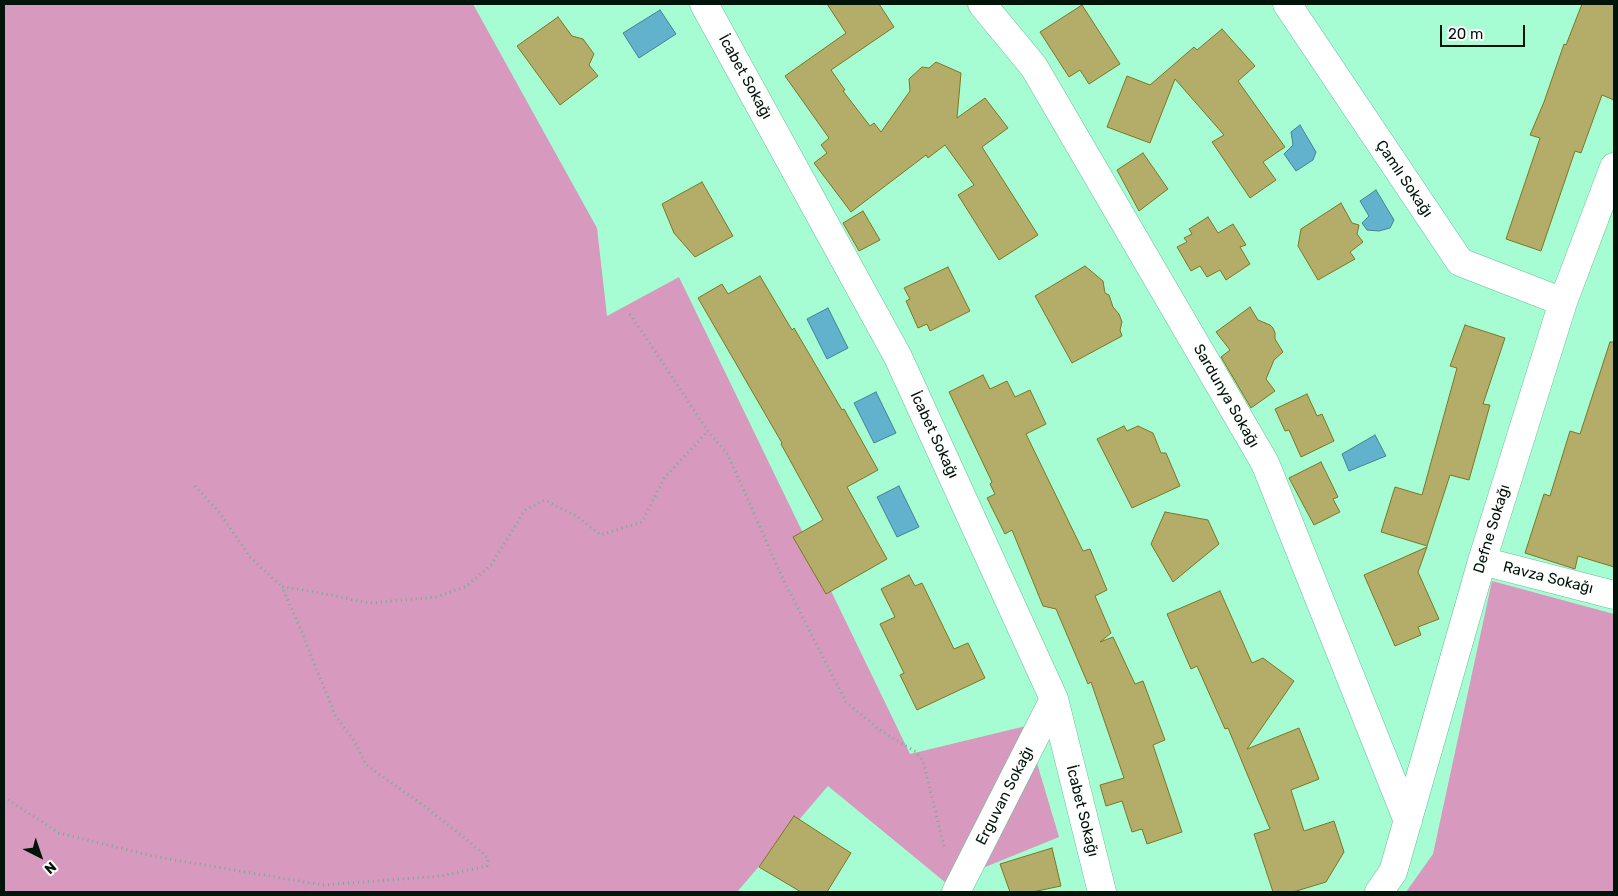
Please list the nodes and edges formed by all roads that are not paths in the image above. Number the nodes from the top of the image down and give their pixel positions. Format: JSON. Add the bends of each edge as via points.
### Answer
{"nodes":[{"id":1,"x":982,"y":4,"type":"edge"},
{"id":2,"x":1287,"y":4,"type":"edge"},
{"id":3,"x":708,"y":5,"type":"edge"},
{"id":4,"x":1614,"y":167,"type":"edge"},
{"id":5,"x":1563,"y":302,"type":"junction"},
{"id":6,"x":1482,"y":561,"type":"junction"},
{"id":7,"x":1614,"y":595,"type":"edge"},
{"id":8,"x":1054,"y":699,"type":"junction"},
{"id":9,"x":1408,"y":821,"type":"junction"},
{"id":10,"x":956,"y":892,"type":"edge"},
{"id":11,"x":1102,"y":892,"type":"edge"},
{"id":12,"x":1379,"y":892,"type":"edge"}],
"edges":[{"from":1,"to":9,"type":"street","name":"Sardunya Sokağı","via":[[1034,67],[1264,463]]},
{"from":2,"to":5,"type":"street","name":"Çamlı Sokağı","via":[[1460,262]]},
{"from":3,"to":8,"type":"street","name":"İcabet Sokağı","via":[[898,357]]},
{"from":4,"to":5,"type":"street","name":"Defne Sokağı"},
{"from":5,"to":6,"type":"street","name":"Defne Sokağı"},
{"from":6,"to":7,"type":"street","name":"Ravza Sokağı"},
{"from":6,"to":9,"type":"street","name":"Defne Sokağı"},
{"from":8,"to":10,"type":"street","name":"Erguvan Sokağı"},
{"from":8,"to":11,"type":"street","name":"İcabet Sokağı"},
{"from":9,"to":12,"type":"street","name":"Defne Sokağı","via":[[1393,872]]}]}
